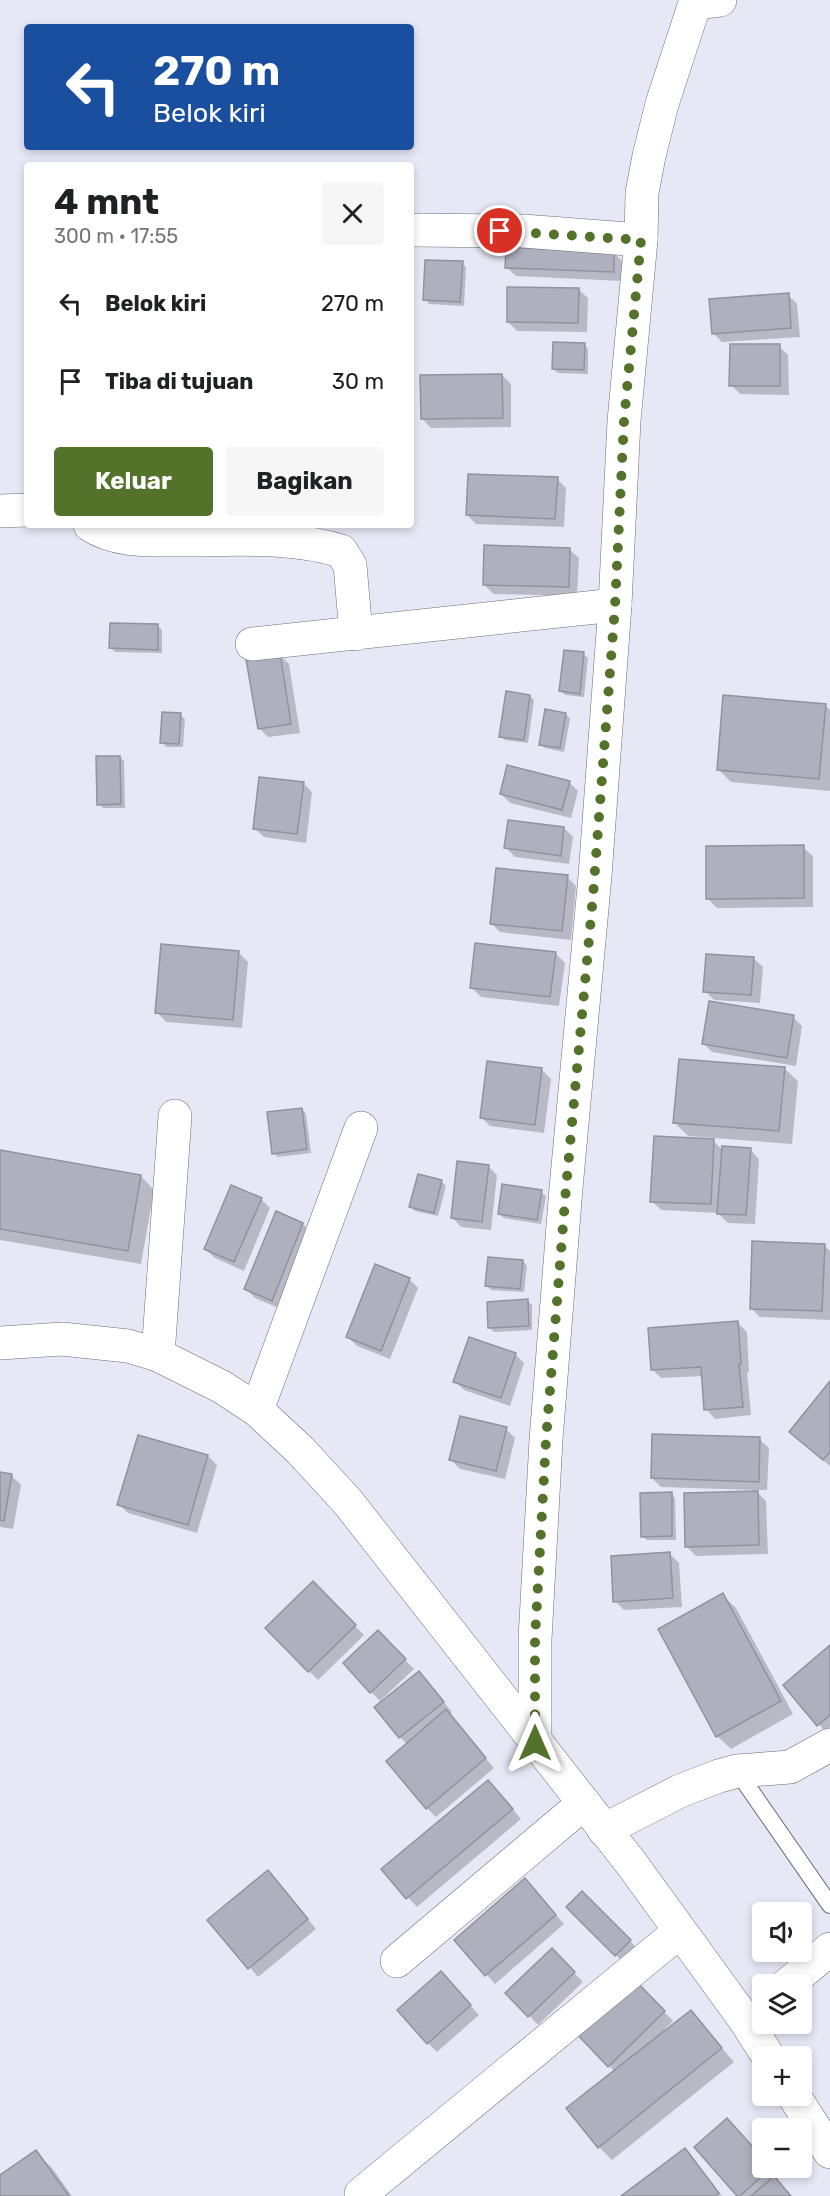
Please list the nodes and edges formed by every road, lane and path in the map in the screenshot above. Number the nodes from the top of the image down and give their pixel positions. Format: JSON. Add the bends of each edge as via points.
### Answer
{"nodes":[{"id":1,"x":704,"y":1,"type":"edge"},
{"id":2,"x":414,"y":230,"type":"edge"},
{"id":3,"x":641,"y":240,"type":"junction"},
{"id":4,"x":24,"y":510,"type":"edge"},
{"id":5,"x":0,"y":511,"type":"edge"},
{"id":6,"x":94,"y":528,"type":"edge"},
{"id":7,"x":615,"y":606,"type":"junction"},
{"id":8,"x":356,"y":634,"type":"junction"},
{"id":9,"x":252,"y":644,"type":"dead end"},
{"id":10,"x":175,"y":1116,"type":"dead end"},
{"id":11,"x":361,"y":1128,"type":"dead end"},
{"id":12,"x":0,"y":1343,"type":"edge"},
{"id":13,"x":158,"y":1355,"type":"junction"},
{"id":14,"x":257,"y":1410,"type":"junction"},
{"id":15,"x":535,"y":1743,"type":"junction"},
{"id":16,"x":830,"y":1745,"type":"edge"},
{"id":17,"x":737,"y":1771,"type":"junction"},
{"id":18,"x":584,"y":1804,"type":"junction"},
{"id":19,"x":604,"y":1830,"type":"junction"},
{"id":20,"x":830,"y":1905,"type":"edge"},
{"id":21,"x":679,"y":1932,"type":"junction"},
{"id":22,"x":830,"y":1949,"type":"edge"},
{"id":23,"x":397,"y":1961,"type":"dead end"},
{"id":24,"x":800,"y":1974,"type":"edge"},
{"id":25,"x":752,"y":2012,"type":"edge"},
{"id":26,"x":800,"y":2106,"type":"edge"},
{"id":27,"x":830,"y":2152,"type":"edge"},
{"id":28,"x":361,"y":2194,"type":"dead end"}],
"edges":[{"from":1,"to":3,"type":"main road","via":[[662,104],[642,193]]},
{"from":2,"to":3,"type":"main road","via":[[523,231]]},
{"from":3,"to":7,"type":"main road","via":[[624,421]]},
{"from":4,"to":5,"type":"main road"},
{"from":6,"to":8,"type":"main road","via":[[101,533],[142,540],[302,541],[341,551],[350,565]]},
{"from":7,"to":8,"type":"main road"},
{"from":7,"to":15,"type":"main road","via":[[546,1440],[535,1639]]},
{"from":8,"to":9,"type":"main road"},
{"from":10,"to":13,"type":"main road"},
{"from":11,"to":14,"type":"main road"},
{"from":12,"to":13,"type":"main road","via":[[62,1339],[128,1346]]},
{"from":13,"to":14,"type":"main road","via":[[222,1387]]},
{"from":14,"to":15,"type":"main road","via":[[347,1501]]},
{"from":15,"to":18,"type":"main road"},
{"from":16,"to":17,"type":"main road","via":[[790,1767]]},
{"from":17,"to":19,"type":"main road","via":[[680,1791]]},
{"from":17,"to":20,"type":"lane"},
{"from":18,"to":19,"type":"main road"},
{"from":18,"to":23,"type":"main road"},
{"from":19,"to":21,"type":"main road"},
{"from":21,"to":25,"type":"main road"},
{"from":21,"to":28,"type":"main road"},
{"from":22,"to":24,"type":"main road"},
{"from":26,"to":27,"type":"main road"}]}
